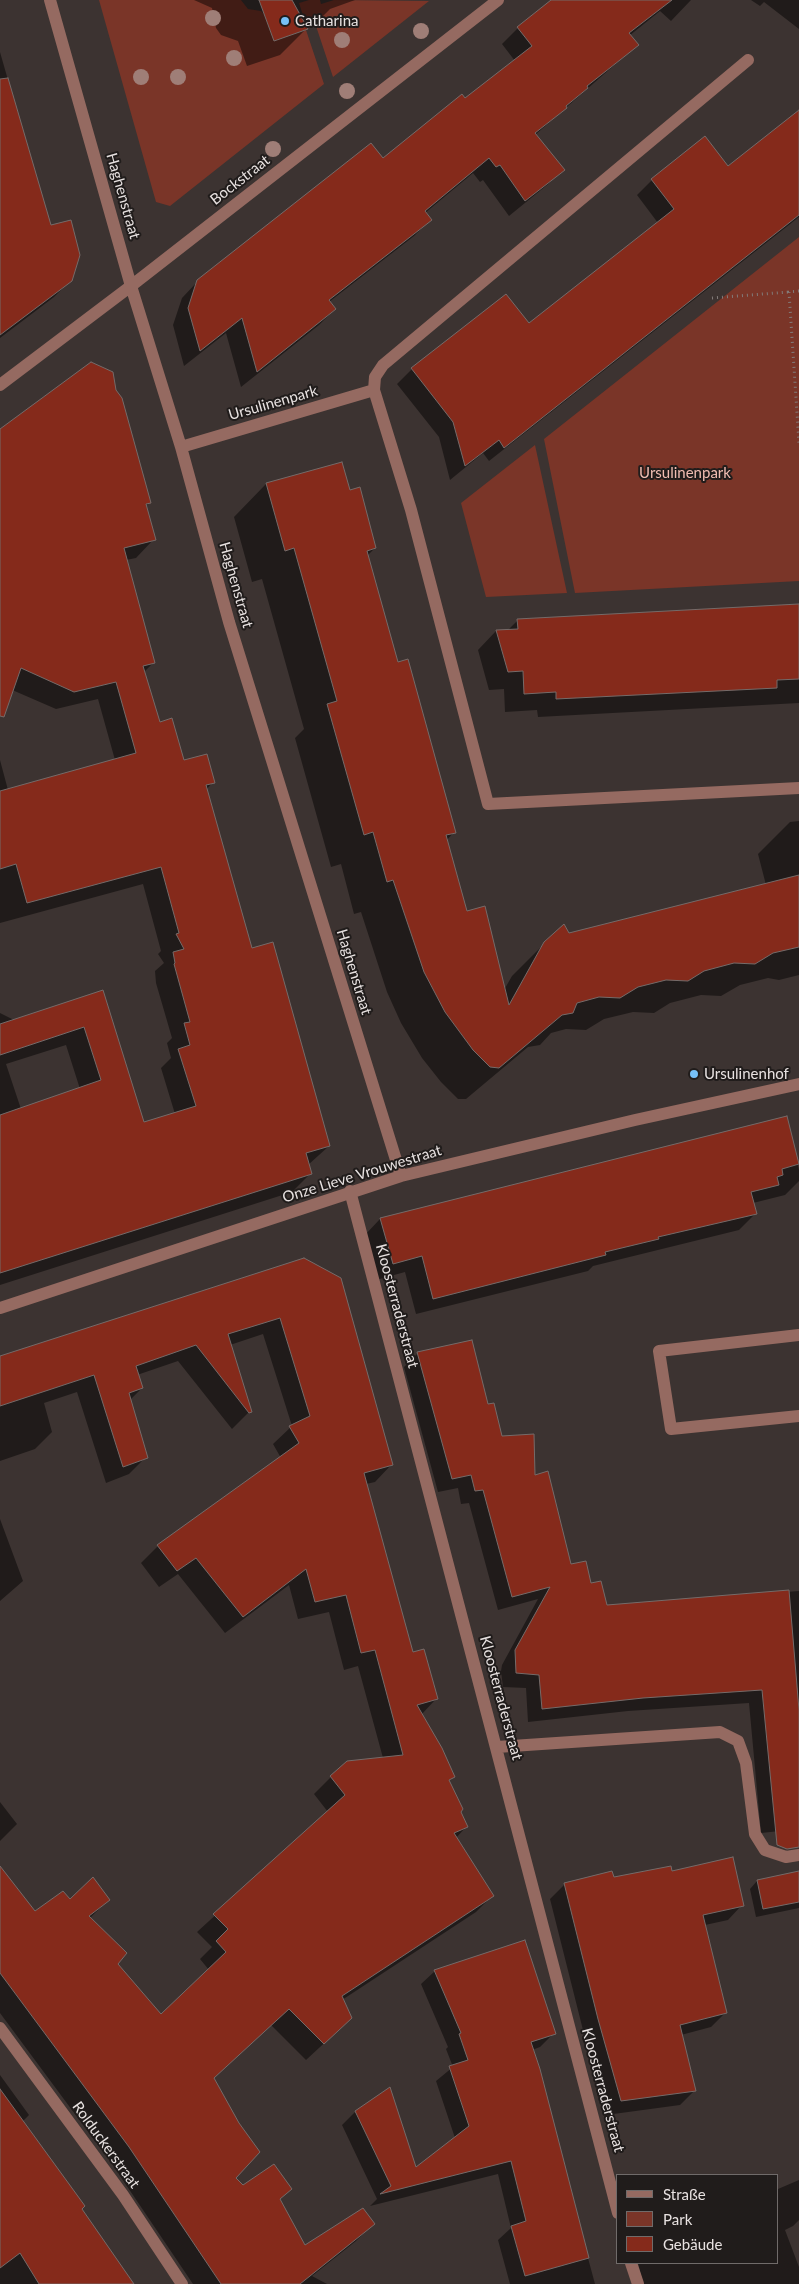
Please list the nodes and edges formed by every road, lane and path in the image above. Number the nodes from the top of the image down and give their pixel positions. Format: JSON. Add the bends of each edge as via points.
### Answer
{"nodes":[{"id":1,"x":50,"y":0,"type":"edge"},
{"id":2,"x":498,"y":0,"type":"edge"},
{"id":3,"x":748,"y":60,"type":"dead end"},
{"id":4,"x":131,"y":286,"type":"junction"},
{"id":5,"x":799,"y":291,"type":"edge"},
{"id":6,"x":788,"y":292,"type":"junction"},
{"id":7,"x":712,"y":298,"type":"dead end"},
{"id":8,"x":0,"y":385,"type":"edge"},
{"id":9,"x":374,"y":390,"type":"junction"},
{"id":10,"x":799,"y":443,"type":"edge"},
{"id":11,"x":181,"y":447,"type":"junction"},
{"id":12,"x":799,"y":788,"type":"edge"},
{"id":13,"x":799,"y":1084,"type":"edge"},
{"id":14,"x":401,"y":1176,"type":"junction"},
{"id":15,"x":350,"y":1191,"type":"junction"},
{"id":16,"x":0,"y":1308,"type":"edge"},
{"id":17,"x":799,"y":1335,"type":"edge"},
{"id":18,"x":799,"y":1416,"type":"edge"},
{"id":19,"x":497,"y":1747,"type":"junction"},
{"id":20,"x":799,"y":1855,"type":"edge"},
{"id":21,"x":0,"y":2028,"type":"edge"},
{"id":22,"x":616,"y":2205,"type":"edge"},
{"id":23,"x":631,"y":2264,"type":"edge"},
{"id":24,"x":182,"y":2284,"type":"edge"},
{"id":25,"x":638,"y":2284,"type":"edge"}],
"edges":[{"from":1,"to":4,"type":"street","name":"Haghenstraat"},
{"from":2,"to":4,"type":"street","name":"Bockstraat"},
{"from":3,"to":9,"type":"street","via":[[383,365],[375,377]]},
{"from":4,"to":8,"type":"street","name":"Bockstraat"},
{"from":4,"to":11,"type":"street","name":"Haghenstraat"},
{"from":5,"to":6,"type":"path"},
{"from":6,"to":7,"type":"path"},
{"from":6,"to":10,"type":"path"},
{"from":9,"to":11,"type":"street","name":"Ursulinenpark"},
{"from":9,"to":12,"type":"street","via":[[411,510],[488,804]]},
{"from":11,"to":14,"type":"street","name":"Haghenstraat","via":[[229,622]]},
{"from":13,"to":14,"type":"street","name":"Onze Lieve Vrouwestraat"},
{"from":14,"to":15,"type":"street","name":"Onze Lieve Vrouwestraat"},
{"from":15,"to":16,"type":"street","name":"Onze Lieve Vrouwestraat"},
{"from":15,"to":19,"type":"street","name":"Kloosterraderstraat"},
{"from":17,"to":18,"type":"street","via":[[658,1351],[671,1429]]},
{"from":19,"to":20,"type":"street","via":[[720,1732],[738,1740],[746,1763],[755,1834],[766,1850],[786,1857]]},
{"from":19,"to":22,"type":"street","name":"Kloosterraderstraat"},
{"from":21,"to":24,"type":"street","name":"Rolduckerstraat","via":[[122,2195]]},
{"from":23,"to":25,"type":"street"}]}
